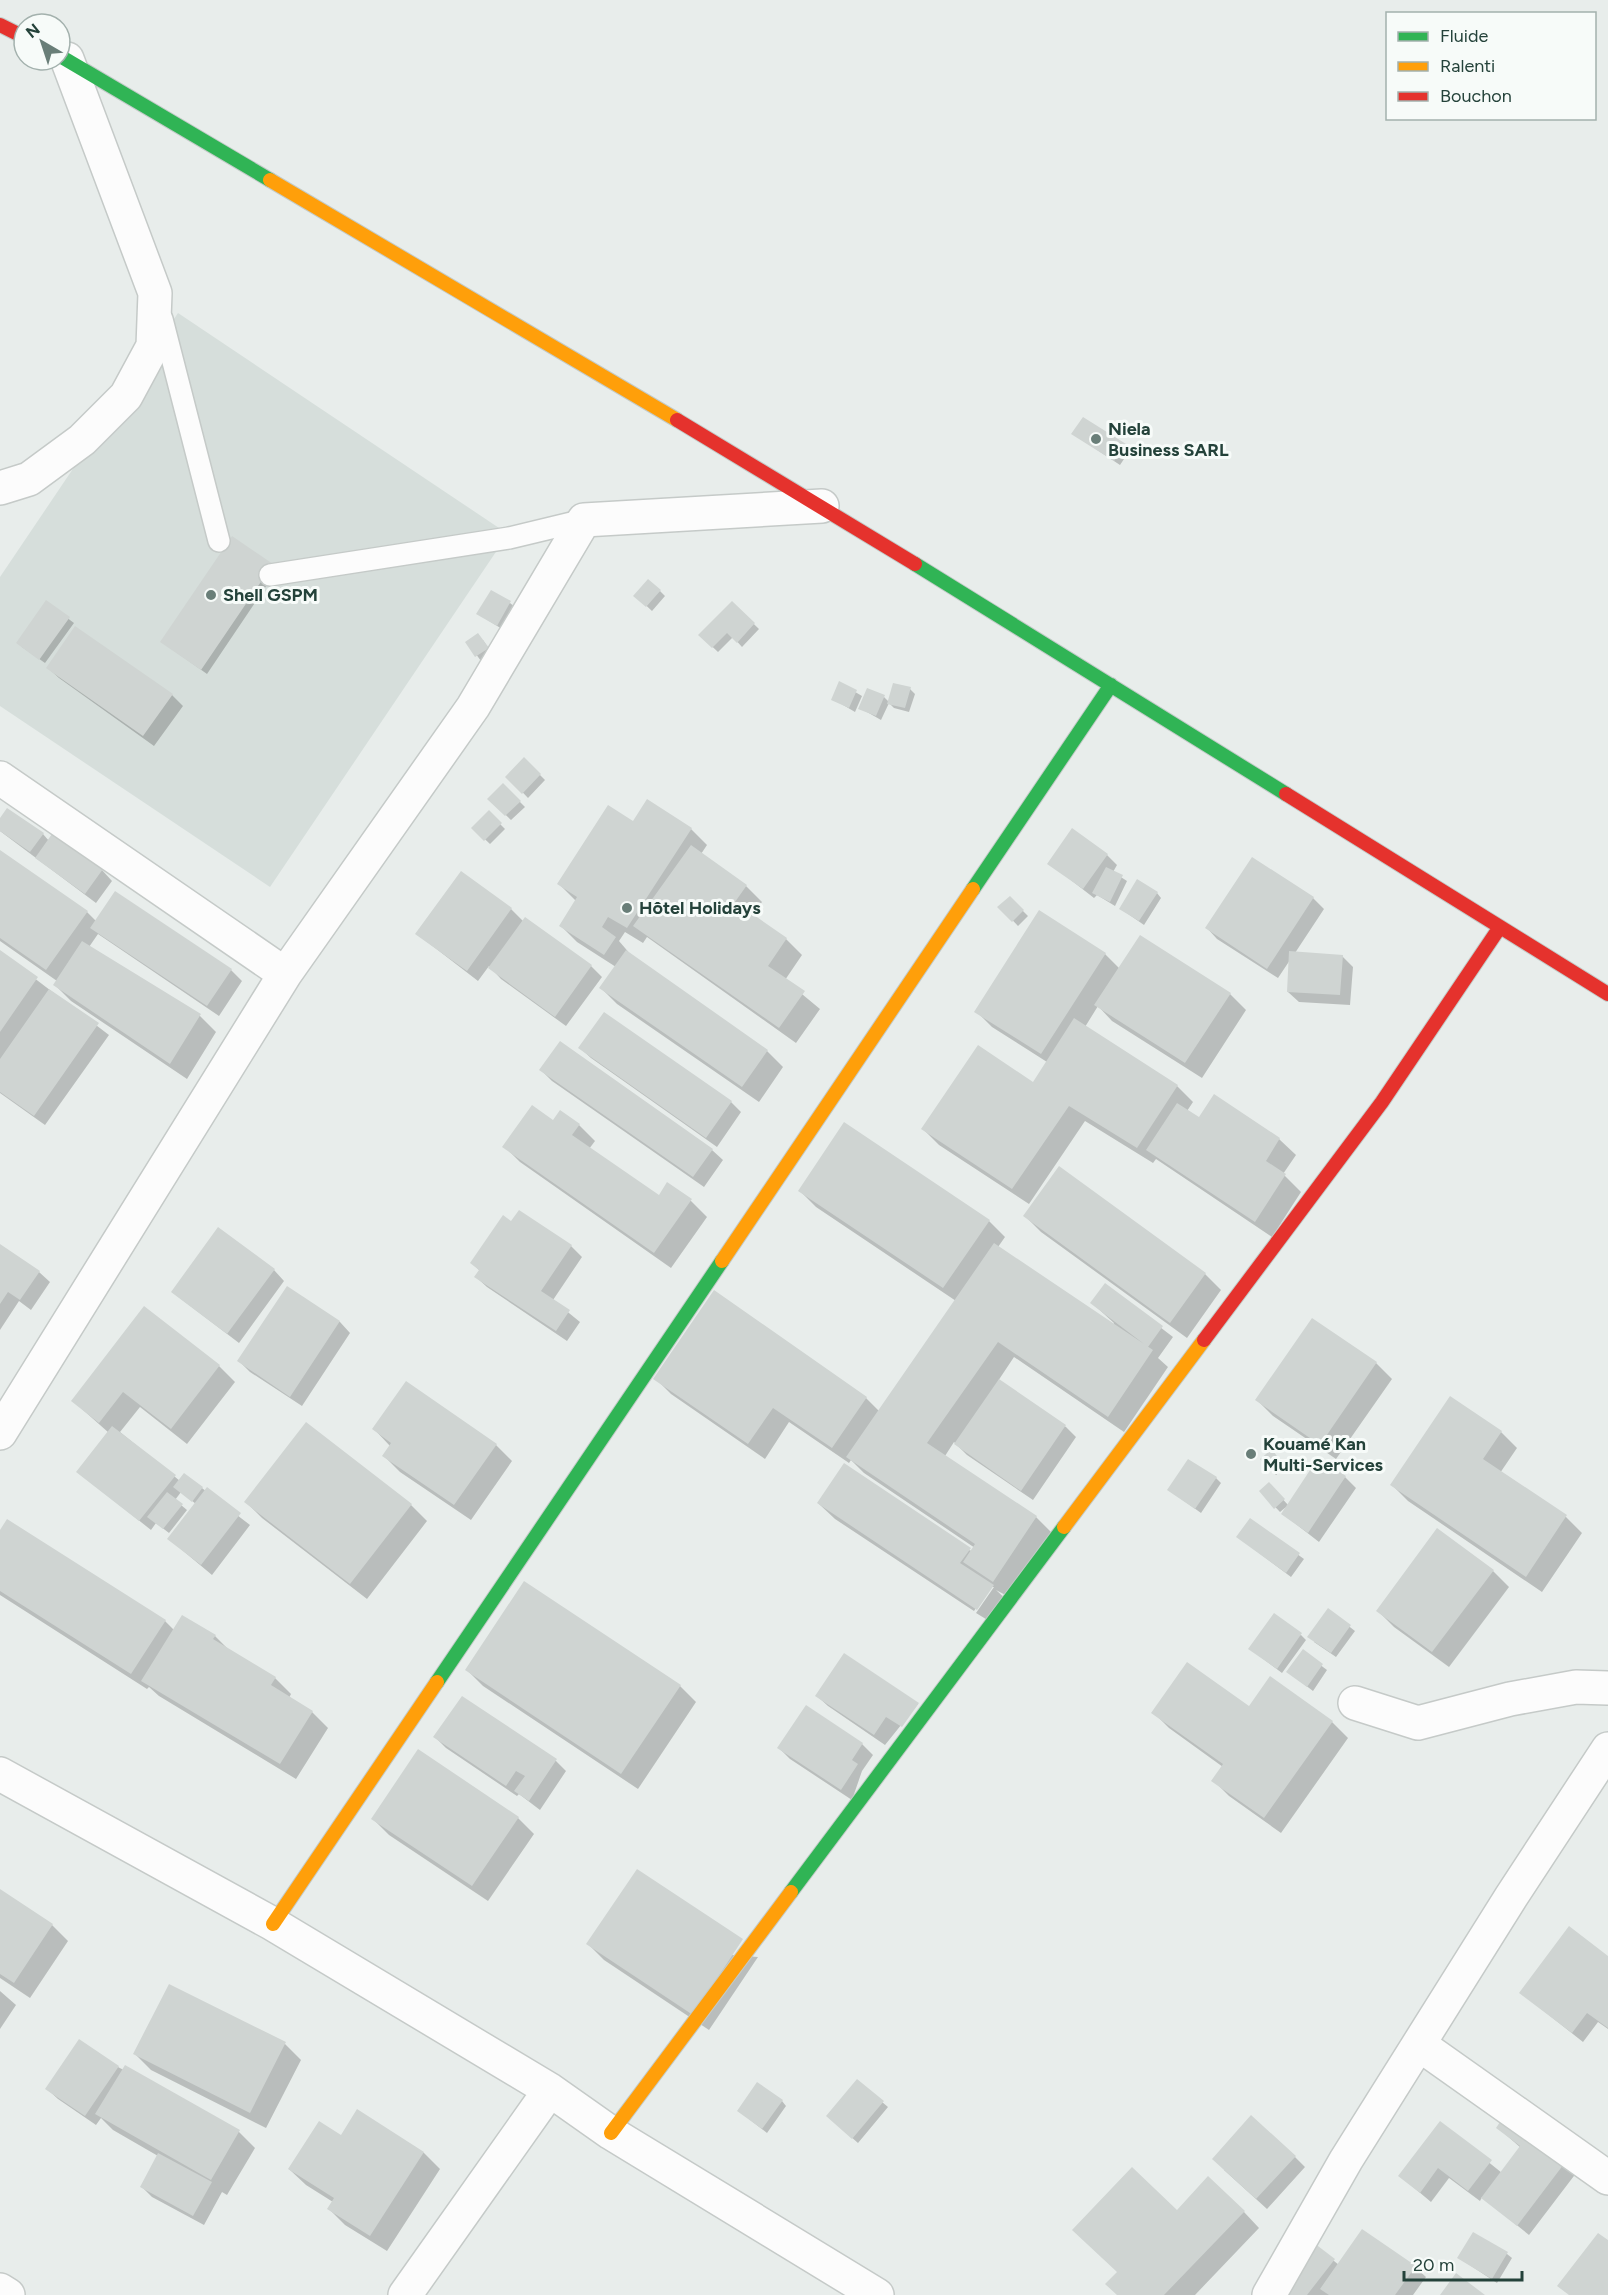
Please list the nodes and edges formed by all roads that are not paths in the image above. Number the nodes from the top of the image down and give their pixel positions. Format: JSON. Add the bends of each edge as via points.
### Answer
{"nodes":[{"id":1,"x":72,"y":63,"type":"edge"},
{"id":2,"x":68,"y":72,"type":"edge"},
{"id":3,"x":155,"y":293,"type":"junction"},
{"id":4,"x":0,"y":488,"type":"edge"},
{"id":5,"x":822,"y":506,"type":"junction"},
{"id":6,"x":584,"y":520,"type":"junction"},
{"id":7,"x":219,"y":541,"type":"dead end"},
{"id":8,"x":270,"y":574,"type":"dead end"},
{"id":9,"x":1111,"y":685,"type":"junction"},
{"id":10,"x":0,"y":778,"type":"edge"},
{"id":11,"x":1500,"y":927,"type":"junction"},
{"id":12,"x":285,"y":974,"type":"junction"},
{"id":13,"x":1608,"y":994,"type":"edge"},
{"id":14,"x":0,"y":1433,"type":"edge"},
{"id":15,"x":1608,"y":1688,"type":"edge"},
{"id":16,"x":1355,"y":1703,"type":"dead end"},
{"id":17,"x":1608,"y":1749,"type":"edge"},
{"id":18,"x":0,"y":1774,"type":"edge"},
{"id":19,"x":273,"y":1924,"type":"junction"},
{"id":20,"x":1420,"y":2045,"type":"junction"},
{"id":21,"x":550,"y":2090,"type":"junction"},
{"id":22,"x":611,"y":2133,"type":"junction"},
{"id":23,"x":1608,"y":2178,"type":"edge"},
{"id":24,"x":0,"y":2290,"type":"edge"},
{"id":25,"x":8,"y":2295,"type":"edge"},
{"id":26,"x":405,"y":2295,"type":"edge"},
{"id":27,"x":877,"y":2295,"type":"edge"},
{"id":28,"x":1269,"y":2295,"type":"edge"}],
"edges":[{"from":1,"to":5,"type":"main road"},
{"from":2,"to":3,"type":"street"},
{"from":3,"to":4,"type":"street","via":[[153,346],[126,396],[73,447],[29,478]]},
{"from":3,"to":7,"type":"lane"},
{"from":5,"to":6,"type":"street"},
{"from":5,"to":9,"type":"main road"},
{"from":6,"to":8,"type":"lane","via":[[509,538]]},
{"from":6,"to":12,"type":"street","via":[[473,707]]},
{"from":9,"to":11,"type":"main road"},
{"from":9,"to":19,"type":"main road"},
{"from":10,"to":12,"type":"street"},
{"from":11,"to":13,"type":"main road"},
{"from":11,"to":22,"type":"main road","via":[[1382,1102]]},
{"from":12,"to":14,"type":"street"},
{"from":15,"to":16,"type":"street","via":[[1576,1687],[1510,1699],[1418,1723]]},
{"from":17,"to":20,"type":"street"},
{"from":18,"to":19,"type":"street"},
{"from":19,"to":21,"type":"street"},
{"from":20,"to":23,"type":"street"},
{"from":20,"to":28,"type":"street","via":[[1346,2160]]},
{"from":21,"to":22,"type":"street"},
{"from":21,"to":26,"type":"street"},
{"from":22,"to":27,"type":"street"},
{"from":24,"to":25,"type":"street"}]}
